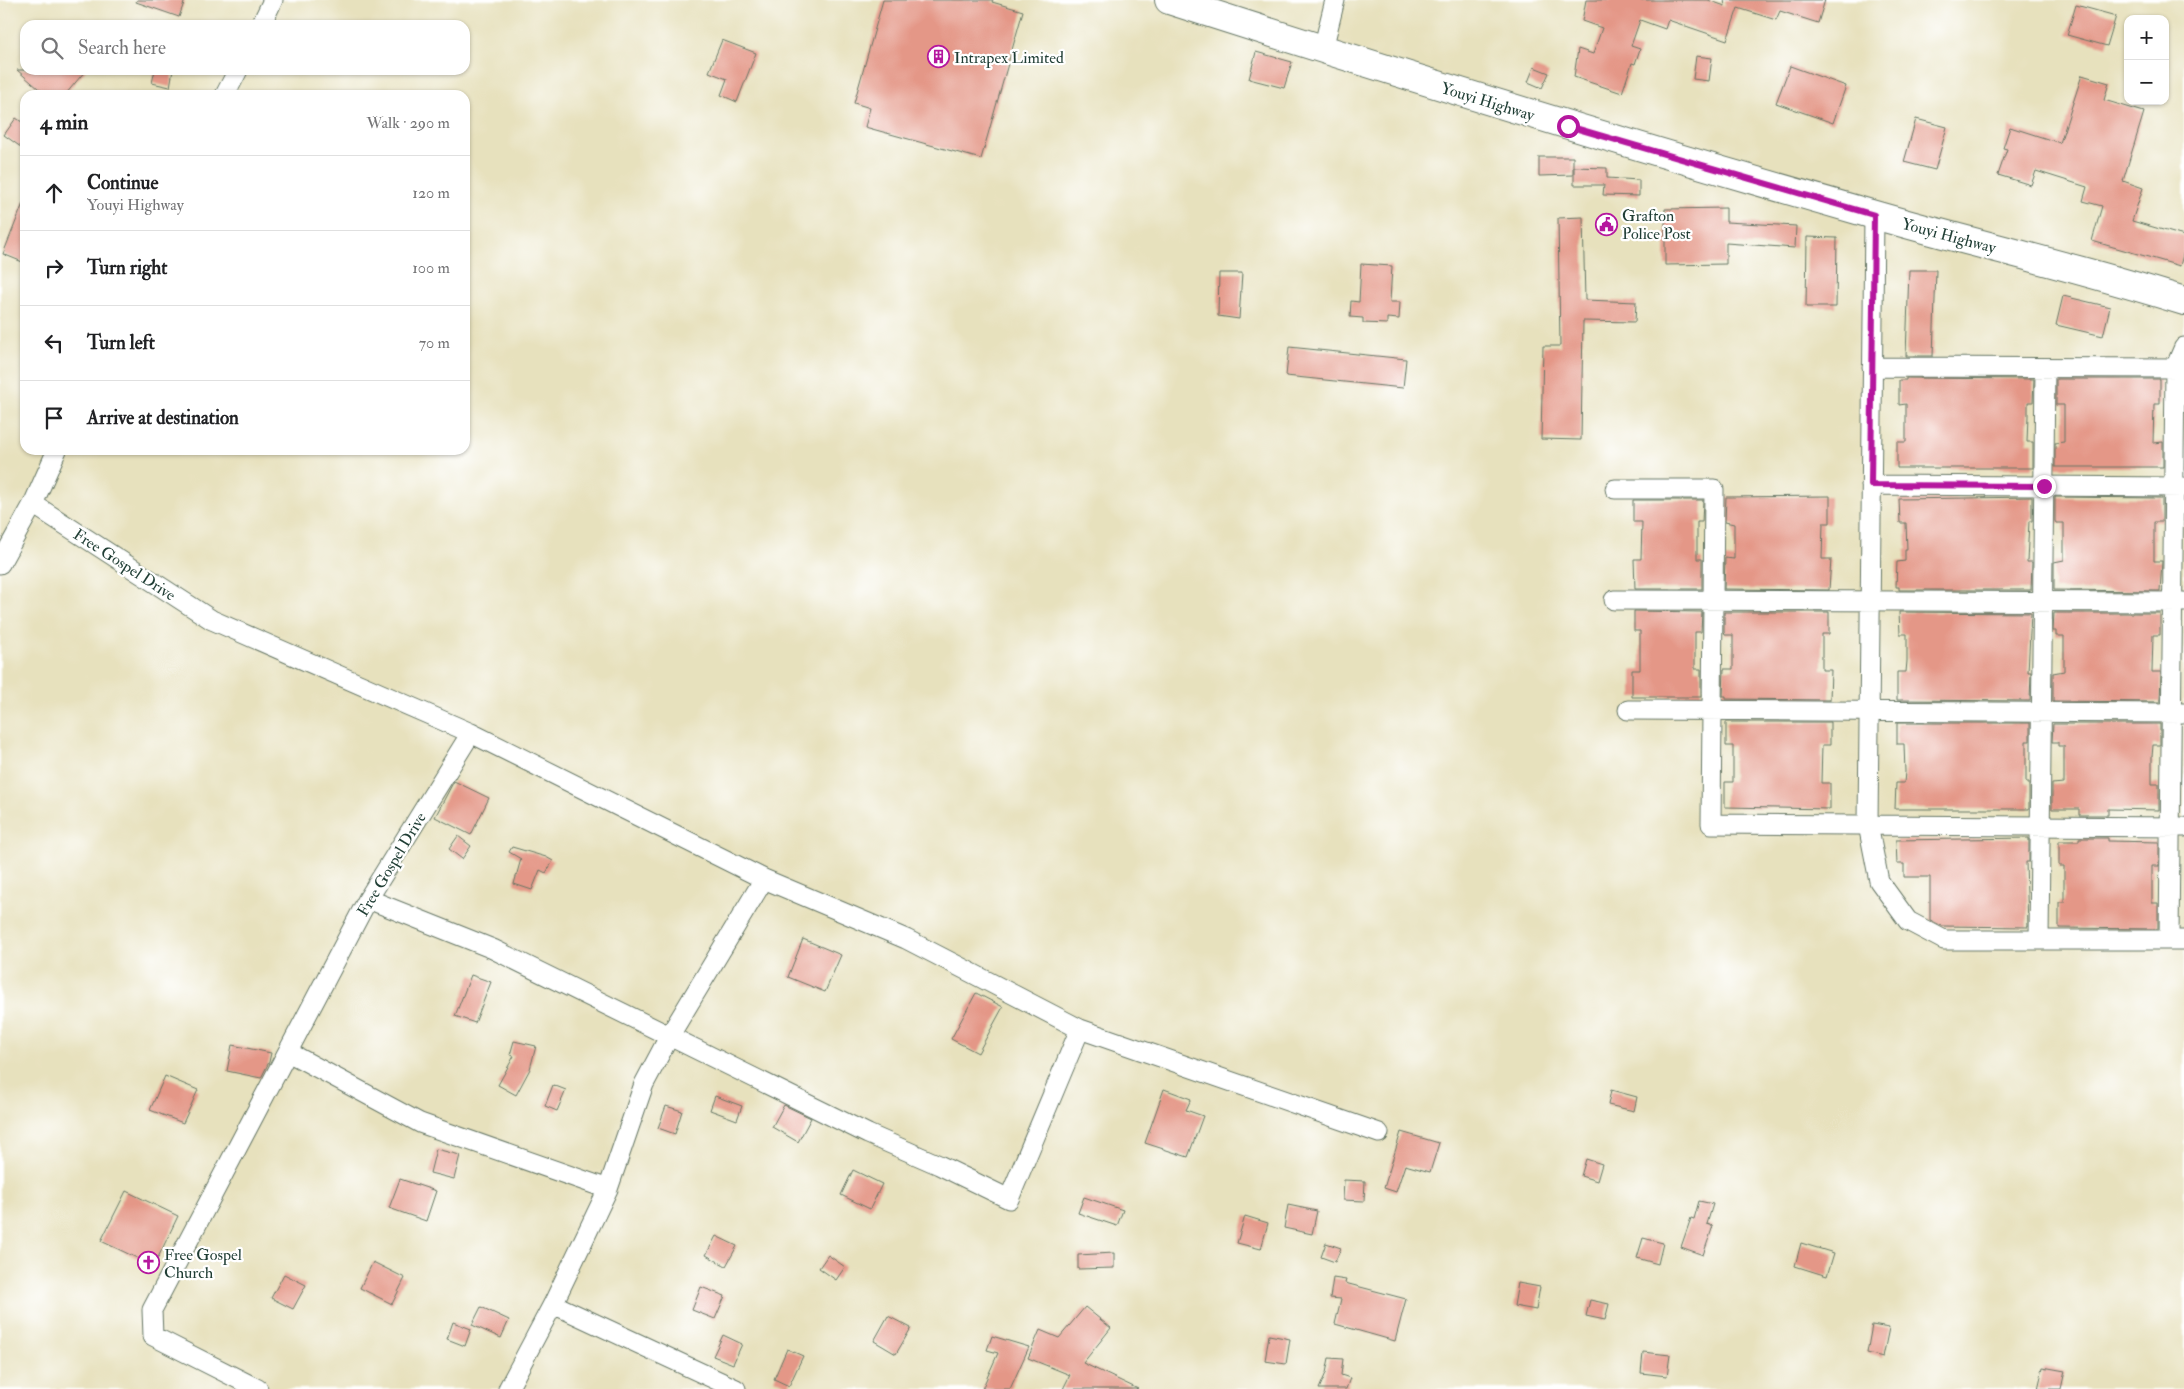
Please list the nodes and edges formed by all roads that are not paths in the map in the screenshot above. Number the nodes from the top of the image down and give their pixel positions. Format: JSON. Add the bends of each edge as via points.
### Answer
{"nodes":[{"id":1,"x":273,"y":0,"type":"edge"},
{"id":2,"x":1169,"y":0,"type":"edge"},
{"id":3,"x":1335,"y":0,"type":"edge"},
{"id":4,"x":263,"y":20,"type":"edge"},
{"id":5,"x":1323,"y":49,"type":"junction"},
{"id":6,"x":235,"y":75,"type":"edge"},
{"id":7,"x":228,"y":90,"type":"edge"},
{"id":8,"x":1874,"y":215,"type":"junction"},
{"id":9,"x":2184,"y":301,"type":"edge"},
{"id":10,"x":2184,"y":347,"type":"edge"},
{"id":11,"x":1872,"y":367,"type":"junction"},
{"id":12,"x":2045,"y":368,"type":"junction"},
{"id":13,"x":2180,"y":368,"type":"edge"},
{"id":14,"x":55,"y":455,"type":"edge"},
{"id":15,"x":1871,"y":485,"type":"junction"},
{"id":16,"x":2044,"y":486,"type":"junction"},
{"id":17,"x":2179,"y":487,"type":"edge"},
{"id":18,"x":1615,"y":488,"type":"dead end"},
{"id":19,"x":33,"y":504,"type":"junction"},
{"id":20,"x":0,"y":564,"type":"edge"},
{"id":21,"x":1713,"y":599,"type":"junction"},
{"id":22,"x":1614,"y":600,"type":"dead end"},
{"id":23,"x":1870,"y":600,"type":"junction"},
{"id":24,"x":2042,"y":601,"type":"junction"},
{"id":25,"x":2178,"y":602,"type":"edge"},
{"id":26,"x":1628,"y":710,"type":"dead end"},
{"id":27,"x":1712,"y":710,"type":"junction"},
{"id":28,"x":1869,"y":711,"type":"junction"},
{"id":29,"x":2041,"y":712,"type":"junction"},
{"id":30,"x":2178,"y":712,"type":"edge"},
{"id":31,"x":471,"y":734,"type":"junction"},
{"id":32,"x":1868,"y":825,"type":"junction"},
{"id":33,"x":2040,"y":826,"type":"junction"},
{"id":34,"x":2177,"y":827,"type":"edge"},
{"id":35,"x":764,"y":879,"type":"junction"},
{"id":36,"x":368,"y":899,"type":"junction"},
{"id":37,"x":2177,"y":939,"type":"edge"},
{"id":38,"x":2039,"y":940,"type":"junction"},
{"id":39,"x":1080,"y":1029,"type":"junction"},
{"id":40,"x":670,"y":1035,"type":"junction"},
{"id":41,"x":288,"y":1052,"type":"junction"},
{"id":42,"x":1379,"y":1133,"type":"dead end"},
{"id":43,"x":608,"y":1190,"type":"junction"},
{"id":44,"x":553,"y":1304,"type":"junction"},
{"id":45,"x":258,"y":1389,"type":"edge"},
{"id":46,"x":508,"y":1389,"type":"edge"},
{"id":47,"x":736,"y":1389,"type":"edge"}],
"edges":[{"from":1,"to":4,"type":"street"},
{"from":2,"to":5,"type":"main road","name":"Youyi Highway"},
{"from":3,"to":5,"type":"street"},
{"from":5,"to":8,"type":"main road","name":"Youyi Highway"},
{"from":6,"to":7,"type":"street"},
{"from":8,"to":9,"type":"main road","name":"Youyi Highway","via":[[2126,282]]},
{"from":8,"to":11,"type":"street"},
{"from":10,"to":13,"type":"street"},
{"from":11,"to":12,"type":"street"},
{"from":11,"to":15,"type":"street"},
{"from":12,"to":13,"type":"street"},
{"from":12,"to":16,"type":"street"},
{"from":13,"to":17,"type":"street"},
{"from":14,"to":19,"type":"street"},
{"from":15,"to":16,"type":"street"},
{"from":15,"to":23,"type":"street"},
{"from":16,"to":17,"type":"street"},
{"from":16,"to":24,"type":"street"},
{"from":17,"to":25,"type":"street"},
{"from":18,"to":21,"type":"street","via":[[1714,489]]},
{"from":19,"to":20,"type":"street"},
{"from":19,"to":31,"type":"street","name":"Free Gospel Drive","via":[[212,620]]},
{"from":21,"to":22,"type":"street"},
{"from":21,"to":23,"type":"street"},
{"from":21,"to":27,"type":"street"},
{"from":23,"to":24,"type":"street"},
{"from":23,"to":28,"type":"street"},
{"from":24,"to":25,"type":"street"},
{"from":24,"to":29,"type":"street"},
{"from":25,"to":30,"type":"street"},
{"from":26,"to":27,"type":"street"},
{"from":27,"to":28,"type":"street"},
{"from":27,"to":32,"type":"street","via":[[1711,824]]},
{"from":28,"to":29,"type":"street"},
{"from":28,"to":32,"type":"street"},
{"from":29,"to":30,"type":"street"},
{"from":29,"to":33,"type":"street"},
{"from":30,"to":34,"type":"street"},
{"from":31,"to":35,"type":"street"},
{"from":31,"to":36,"type":"street","name":"Free Gospel Drive"},
{"from":32,"to":33,"type":"street"},
{"from":32,"to":38,"type":"street","via":[[1879,881],[1908,921],[1944,940]]},
{"from":33,"to":34,"type":"street"},
{"from":33,"to":38,"type":"street"},
{"from":34,"to":37,"type":"street"},
{"from":35,"to":39,"type":"street","via":[[906,939]]},
{"from":35,"to":40,"type":"street"},
{"from":36,"to":40,"type":"street","via":[[493,948]]},
{"from":36,"to":41,"type":"street","name":"Free Gospel Drive"},
{"from":37,"to":38,"type":"street"},
{"from":39,"to":40,"type":"street","via":[[1009,1199],[868,1134]]},
{"from":39,"to":42,"type":"street"},
{"from":40,"to":43,"type":"street","via":[[644,1084]]},
{"from":41,"to":43,"type":"street","via":[[420,1123]]},
{"from":41,"to":45,"type":"street","name":"Free Gospel Drive","via":[[152,1310],[152,1336]]},
{"from":43,"to":44,"type":"street"},
{"from":44,"to":46,"type":"street"},
{"from":44,"to":47,"type":"street"}]}
